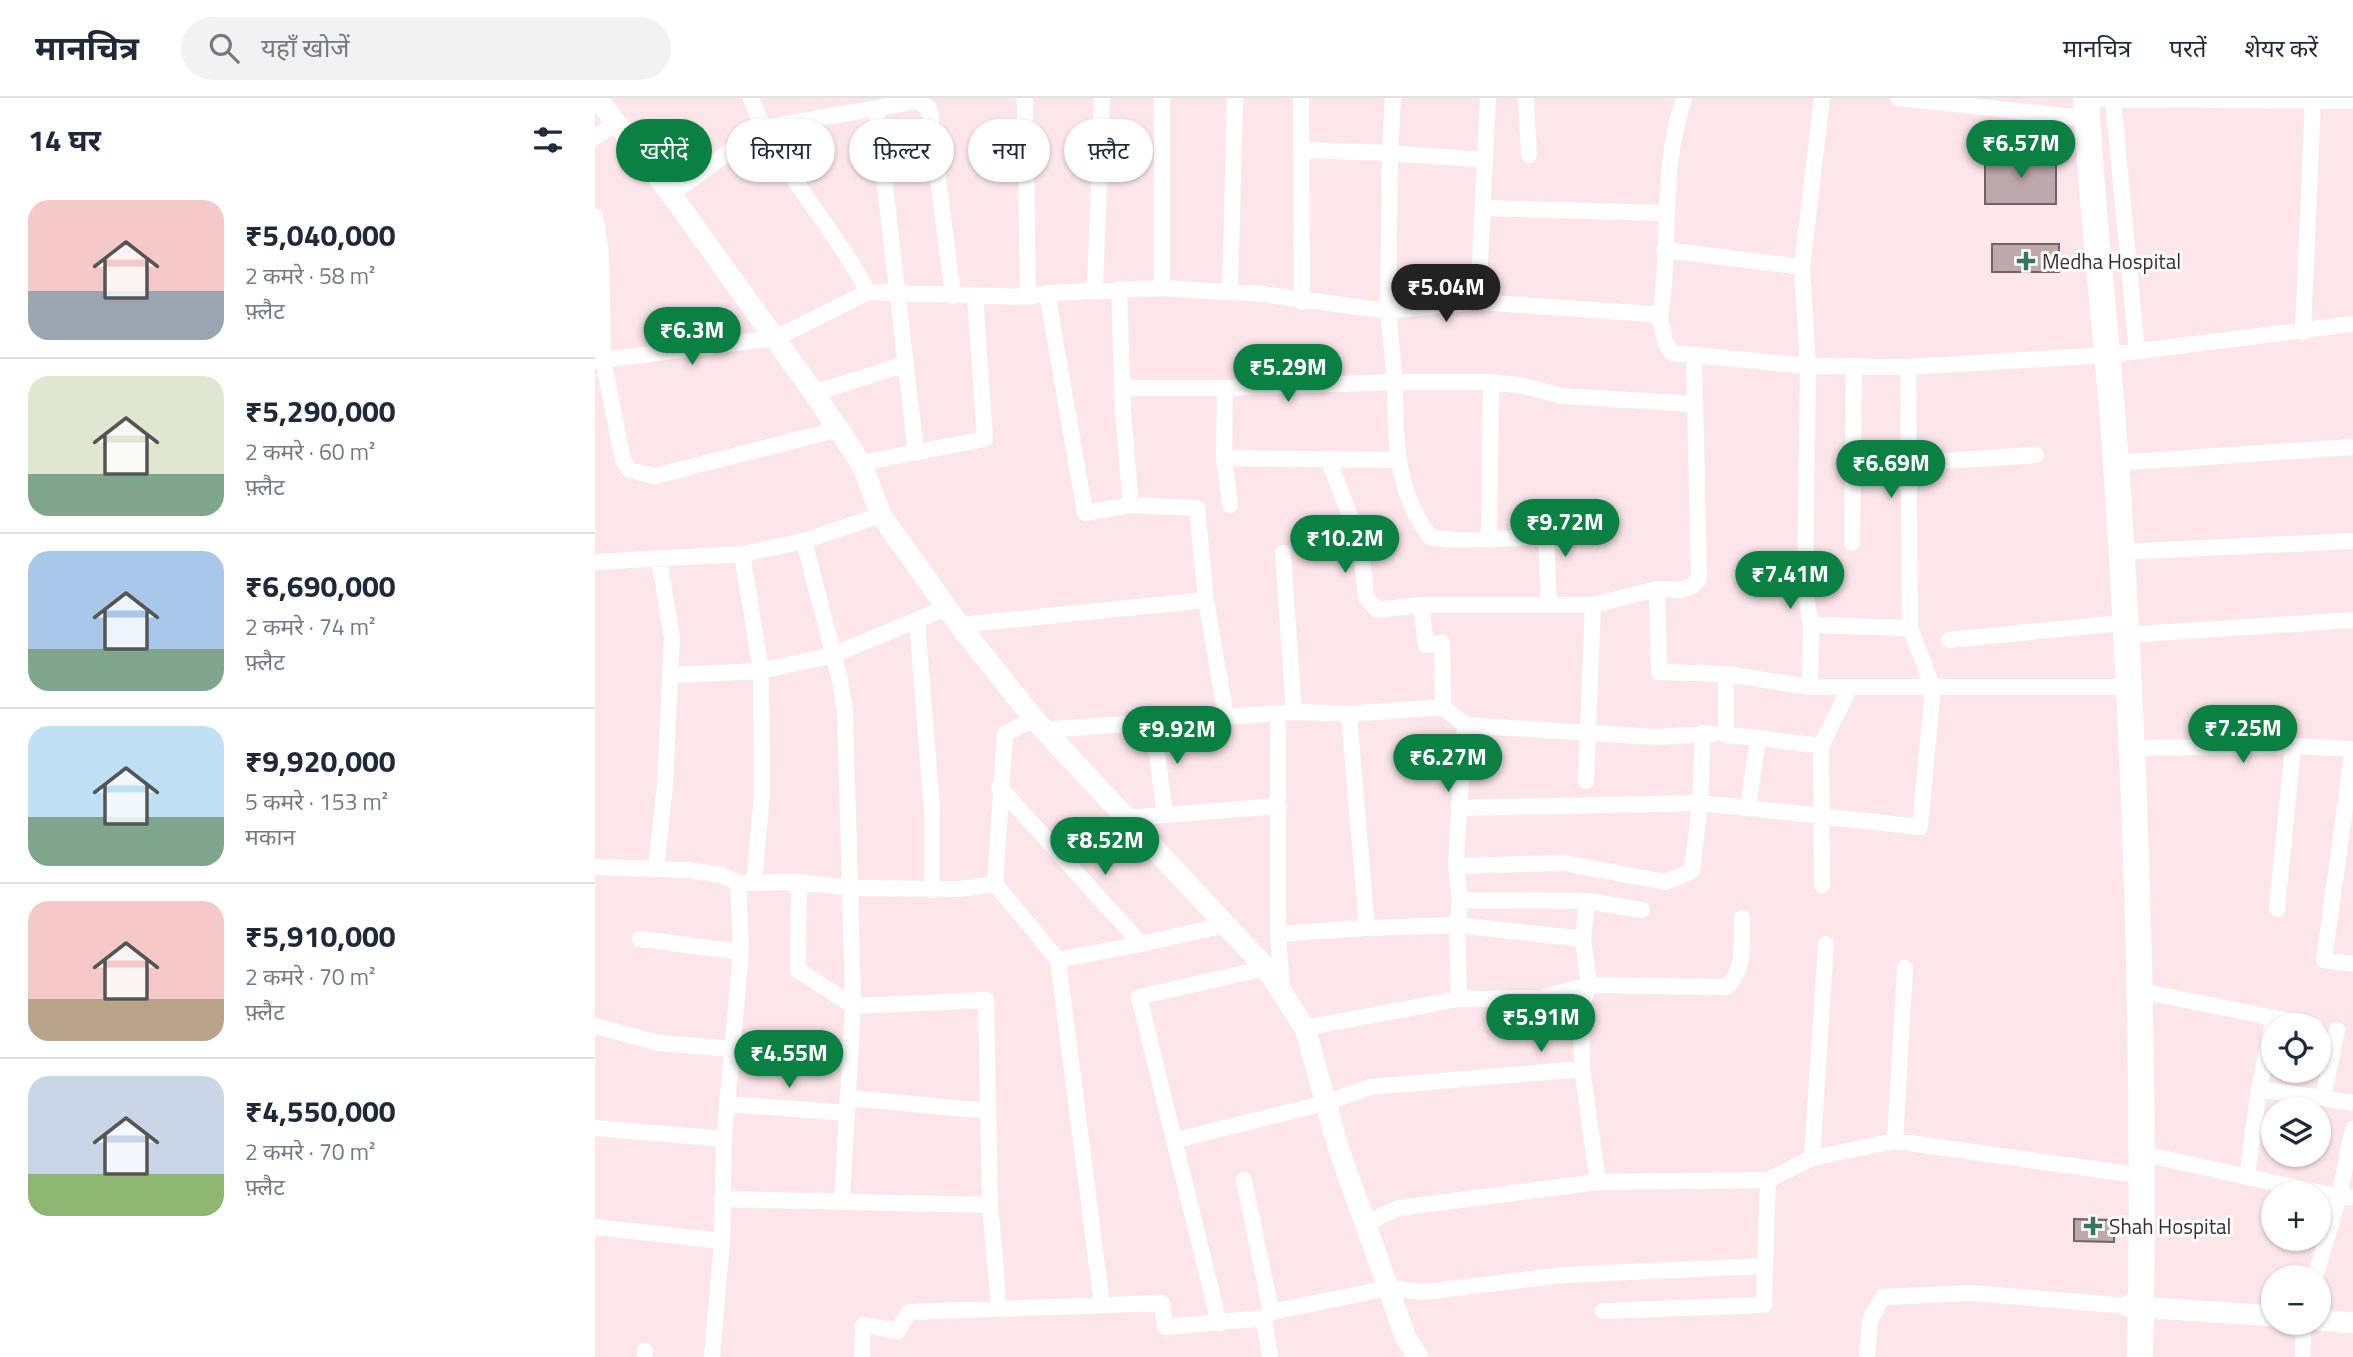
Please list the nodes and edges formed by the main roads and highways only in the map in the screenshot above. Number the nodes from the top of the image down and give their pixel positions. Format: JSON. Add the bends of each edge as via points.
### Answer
{"nodes":[{"id":1,"x":2079,"y":103,"type":"edge"},
{"id":2,"x":2100,"y":355,"type":"junction"},
{"id":3,"x":2117,"y":565,"type":"junction"},
{"id":4,"x":2119,"y":630,"type":"junction"},
{"id":5,"x":2136,"y":1164,"type":"junction"},
{"id":6,"x":2134,"y":1307,"type":"junction"},
{"id":7,"x":2126,"y":1357,"type":"edge"},
{"id":8,"x":2140,"y":1357,"type":"edge"}],
"edges":[{"from":1,"to":2,"type":"main road"},
{"from":2,"to":3,"type":"main road"},
{"from":2,"to":3,"type":"main road","via":[[2116,463]]},
{"from":3,"to":4,"type":"main road"},
{"from":4,"to":5,"type":"main road","via":[[2115,687]]},
{"from":4,"to":5,"type":"main road","via":[[2133,748],[2141,991]]},
{"from":5,"to":6,"type":"main road"},
{"from":6,"to":7,"type":"main road"},
{"from":6,"to":8,"type":"main road"}]}
